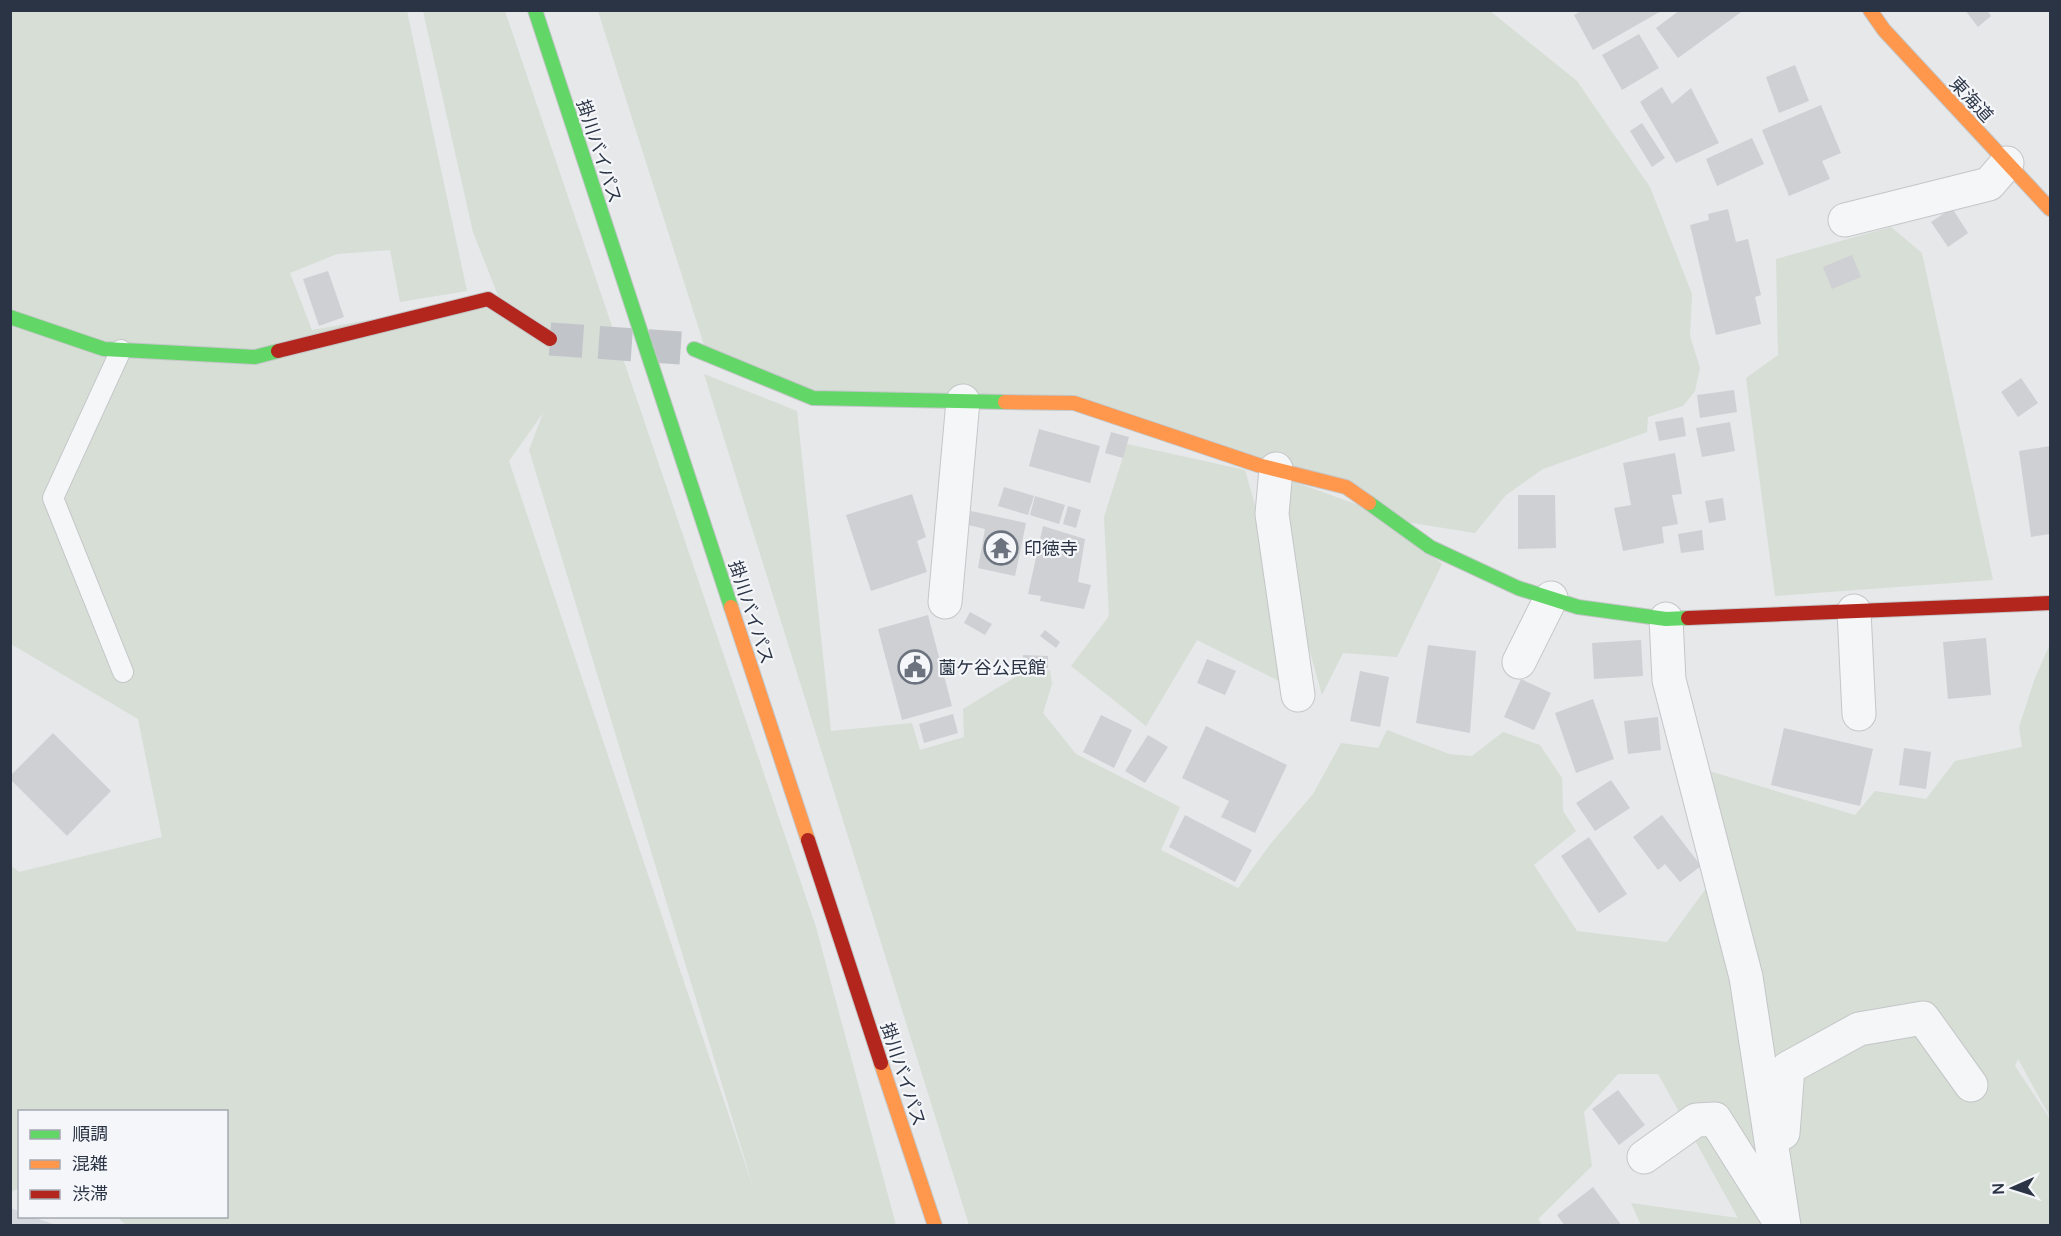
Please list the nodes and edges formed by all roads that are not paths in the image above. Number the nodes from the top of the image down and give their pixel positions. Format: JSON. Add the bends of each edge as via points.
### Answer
{"nodes":[{"id":1,"x":535,"y":10,"type":"edge"},
{"id":2,"x":1870,"y":10,"type":"edge"},
{"id":3,"x":2007,"y":163,"type":"junction"},
{"id":4,"x":2050,"y":209,"type":"edge"},
{"id":5,"x":1845,"y":220,"type":"dead end"},
{"id":6,"x":10,"y":317,"type":"edge"},
{"id":7,"x":550,"y":339,"type":"tunnel mouth"},
{"id":8,"x":694,"y":349,"type":"tunnel mouth"},
{"id":9,"x":121,"y":350,"type":"junction"},
{"id":10,"x":963,"y":401,"type":"junction"},
{"id":11,"x":1276,"y":469,"type":"junction"},
{"id":12,"x":1551,"y":598,"type":"junction"},
{"id":13,"x":945,"y":602,"type":"dead end"},
{"id":14,"x":2050,"y":603,"type":"edge"},
{"id":15,"x":1854,"y":611,"type":"junction"},
{"id":16,"x":1666,"y":619,"type":"junction"},
{"id":17,"x":1519,"y":662,"type":"dead end"},
{"id":18,"x":123,"y":672,"type":"dead end"},
{"id":19,"x":1298,"y":694,"type":"dead end"},
{"id":20,"x":1859,"y":714,"type":"dead end"},
{"id":21,"x":1971,"y":1085,"type":"dead end"},
{"id":22,"x":1644,"y":1157,"type":"dead end"},
{"id":23,"x":1779,"y":1192,"type":"junction"},
{"id":24,"x":936,"y":1226,"type":"edge"},
{"id":25,"x":1783,"y":1226,"type":"edge"}],
"edges":[{"from":1,"to":24,"type":"main road","name":"掛川バイパス"},
{"from":2,"to":3,"type":"main road","name":"東海道"},
{"from":3,"to":4,"type":"main road","name":"東海道"},
{"from":3,"to":5,"type":"street","via":[[1989,184]]},
{"from":6,"to":9,"type":"main road","via":[[104,349]]},
{"from":7,"to":9,"type":"main road","via":[[488,299],[255,357]]},
{"from":8,"to":10,"type":"main road","via":[[813,398]]},
{"from":9,"to":18,"type":"lane","via":[[53,498]]},
{"from":10,"to":11,"type":"main road","via":[[1074,403]]},
{"from":10,"to":13,"type":"street"},
{"from":11,"to":12,"type":"main road","via":[[1346,486],[1430,547],[1518,588]]},
{"from":11,"to":19,"type":"street","via":[[1272,514]]},
{"from":12,"to":16,"type":"main road","via":[[1578,607]]},
{"from":12,"to":17,"type":"street"},
{"from":14,"to":15,"type":"main road"},
{"from":15,"to":16,"type":"main road"},
{"from":15,"to":20,"type":"street"},
{"from":16,"to":23,"type":"street","via":[[1669,680],[1746,977]]},
{"from":21,"to":23,"type":"street","via":[[1923,1018],[1849,1034],[1788,1068]]},
{"from":22,"to":25,"type":"street","via":[[1696,1120],[1715,1119]]},
{"from":23,"to":25,"type":"street"}]}
